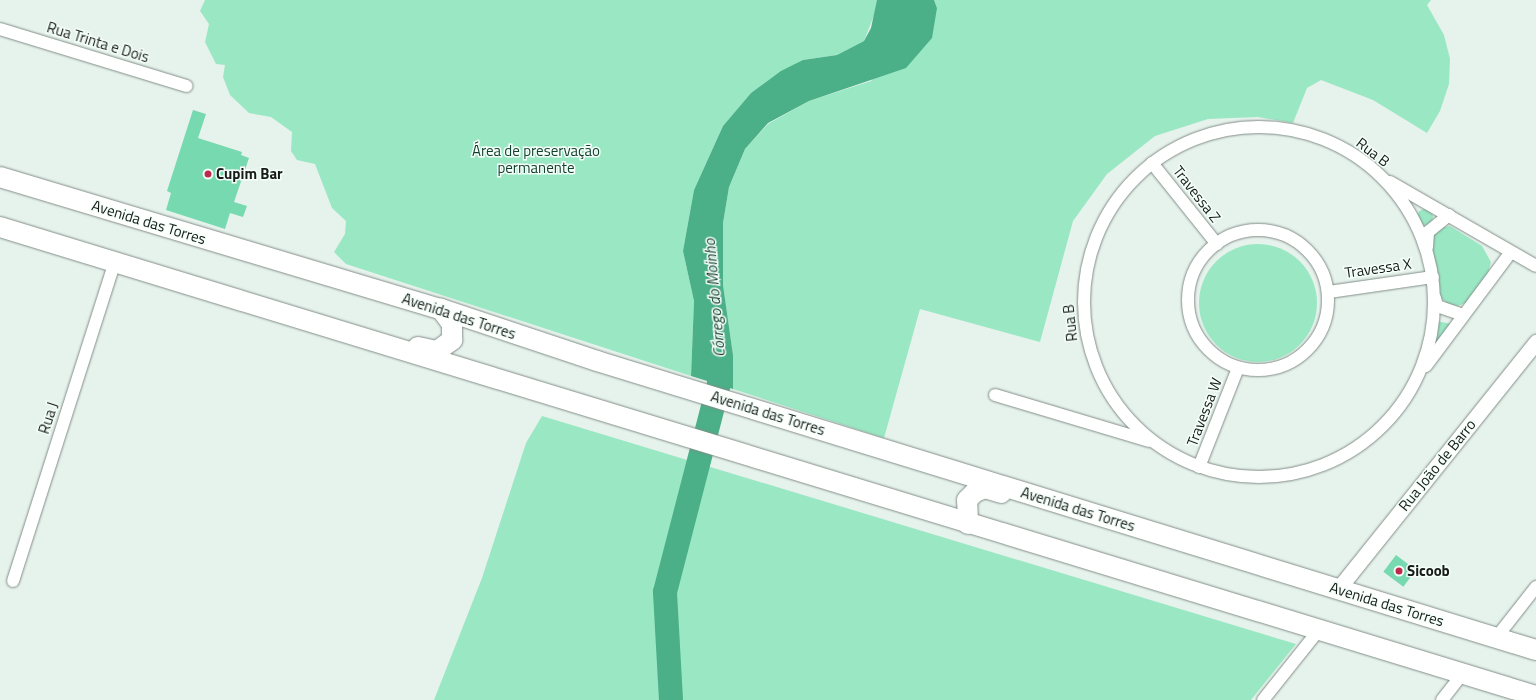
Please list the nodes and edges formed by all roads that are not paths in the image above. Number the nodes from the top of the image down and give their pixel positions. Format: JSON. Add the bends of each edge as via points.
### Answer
{"nodes":[{"id":1,"x":0,"y":29,"type":"edge"},
{"id":2,"x":187,"y":86,"type":"dead end"},
{"id":3,"x":1152,"y":163,"type":"junction"},
{"id":4,"x":0,"y":177,"type":"edge"},
{"id":5,"x":1382,"y":177,"type":"junction"},
{"id":6,"x":1449,"y":215,"type":"junction"},
{"id":7,"x":0,"y":227,"type":"edge"},
{"id":8,"x":1217,"y":244,"type":"junction"},
{"id":9,"x":1427,"y":252,"type":"junction"},
{"id":10,"x":1511,"y":252,"type":"junction"},
{"id":11,"x":114,"y":264,"type":"junction"},
{"id":12,"x":1536,"y":266,"type":"edge"},
{"id":13,"x":1433,"y":277,"type":"junction"},
{"id":14,"x":1329,"y":292,"type":"junction"},
{"id":15,"x":1435,"y":298,"type":"junction"},
{"id":16,"x":441,"y":309,"type":"junction"},
{"id":17,"x":1463,"y":315,"type":"junction"},
{"id":18,"x":296,"y":318,"type":"junction"},
{"id":19,"x":1536,"y":342,"type":"edge"},
{"id":20,"x":1238,"y":368,"type":"junction"},
{"id":21,"x":1418,"y":377,"type":"junction"},
{"id":22,"x":995,"y":395,"type":"dead end"},
{"id":23,"x":1153,"y":442,"type":"junction"},
{"id":24,"x":1200,"y":467,"type":"junction"},
{"id":25,"x":968,"y":524,"type":"junction"},
{"id":26,"x":1149,"y":532,"type":"junction"},
{"id":27,"x":13,"y":581,"type":"dead end"},
{"id":28,"x":1536,"y":587,"type":"edge"},
{"id":29,"x":1338,"y":589,"type":"junction"},
{"id":30,"x":1318,"y":631,"type":"junction"},
{"id":31,"x":1496,"y":638,"type":"junction"},
{"id":32,"x":1536,"y":650,"type":"edge"},
{"id":33,"x":1464,"y":672,"type":"junction"},
{"id":34,"x":1536,"y":696,"type":"edge"},
{"id":35,"x":1263,"y":700,"type":"edge"},
{"id":36,"x":1442,"y":700,"type":"edge"}],
"edges":[{"from":1,"to":2,"type":"street","name":"Rua Trinta e Dois"},
{"from":3,"to":5,"type":"street","name":"Rua B","via":[[1176,148],[1228,130],[1284,129],[1336,146]]},
{"from":3,"to":8,"type":"street","name":"Travessa Z"},
{"from":3,"to":23,"type":"street","name":"Rua B","via":[[1128,185],[1100,228],[1086,271],[1083,303],[1086,335],[1100,378],[1129,420]]},
{"from":4,"to":16,"type":"main road","name":"Avenida das Torres"},
{"from":5,"to":6,"type":"street"},
{"from":5,"to":9,"type":"street","name":"Rua B","via":[[1401,199],[1416,225]]},
{"from":6,"to":9,"type":"street","via":[[1428,232]]},
{"from":6,"to":10,"type":"street"},
{"from":7,"to":11,"type":"main road"},
{"from":8,"to":14,"type":"street","via":[[1229,236],[1251,230],[1272,231],[1293,239],[1310,252],[1322,271]]},
{"from":8,"to":20,"type":"street","via":[[1198,264],[1190,284],[1188,305],[1192,326],[1203,344],[1219,358]]},
{"from":9,"to":13,"type":"street","name":"Rua B"},
{"from":10,"to":12,"type":"street"},
{"from":10,"to":17,"type":"street"},
{"from":11,"to":18,"type":"main road"},
{"from":11,"to":27,"type":"street","name":"Rua J"},
{"from":13,"to":14,"type":"street","name":"Travessa X"},
{"from":13,"to":15,"type":"street","name":"Rua B"},
{"from":14,"to":20,"type":"street","via":[[1325,322],[1319,336],[1304,354],[1276,368]]},
{"from":15,"to":17,"type":"street","via":[[1437,306]]},
{"from":15,"to":21,"type":"street","name":"Rua B","via":[[1431,338]]},
{"from":16,"to":18,"type":"main road","via":[[448,316],[454,331],[452,340],[437,351],[324,318]]},
{"from":16,"to":26,"type":"main road","name":"Avenida das Torres","via":[[597,361]]},
{"from":17,"to":21,"type":"street"},
{"from":18,"to":25,"type":"main road"},
{"from":19,"to":29,"type":"street","name":"Rua João de Barro"},
{"from":20,"to":24,"type":"street","name":"Travessa W"},
{"from":21,"to":24,"type":"street","name":"Rua B","via":[[1401,405],[1380,429],[1354,449],[1326,464],[1295,474],[1263,478],[1231,475]]},
{"from":22,"to":23,"type":"street","name":"Rua B"},
{"from":23,"to":24,"type":"street","name":"Rua B"},
{"from":25,"to":26,"type":"main road","via":[[967,500],[985,488],[1109,528]]},
{"from":25,"to":30,"type":"main road"},
{"from":26,"to":29,"type":"main road","name":"Avenida das Torres"},
{"from":28,"to":31,"type":"street"},
{"from":29,"to":31,"type":"main road","name":"Avenida das Torres"},
{"from":30,"to":33,"type":"main road"},
{"from":30,"to":35,"type":"street"},
{"from":31,"to":32,"type":"main road","name":"Avenida das Torres"},
{"from":33,"to":34,"type":"main road"},
{"from":33,"to":36,"type":"street"}]}
